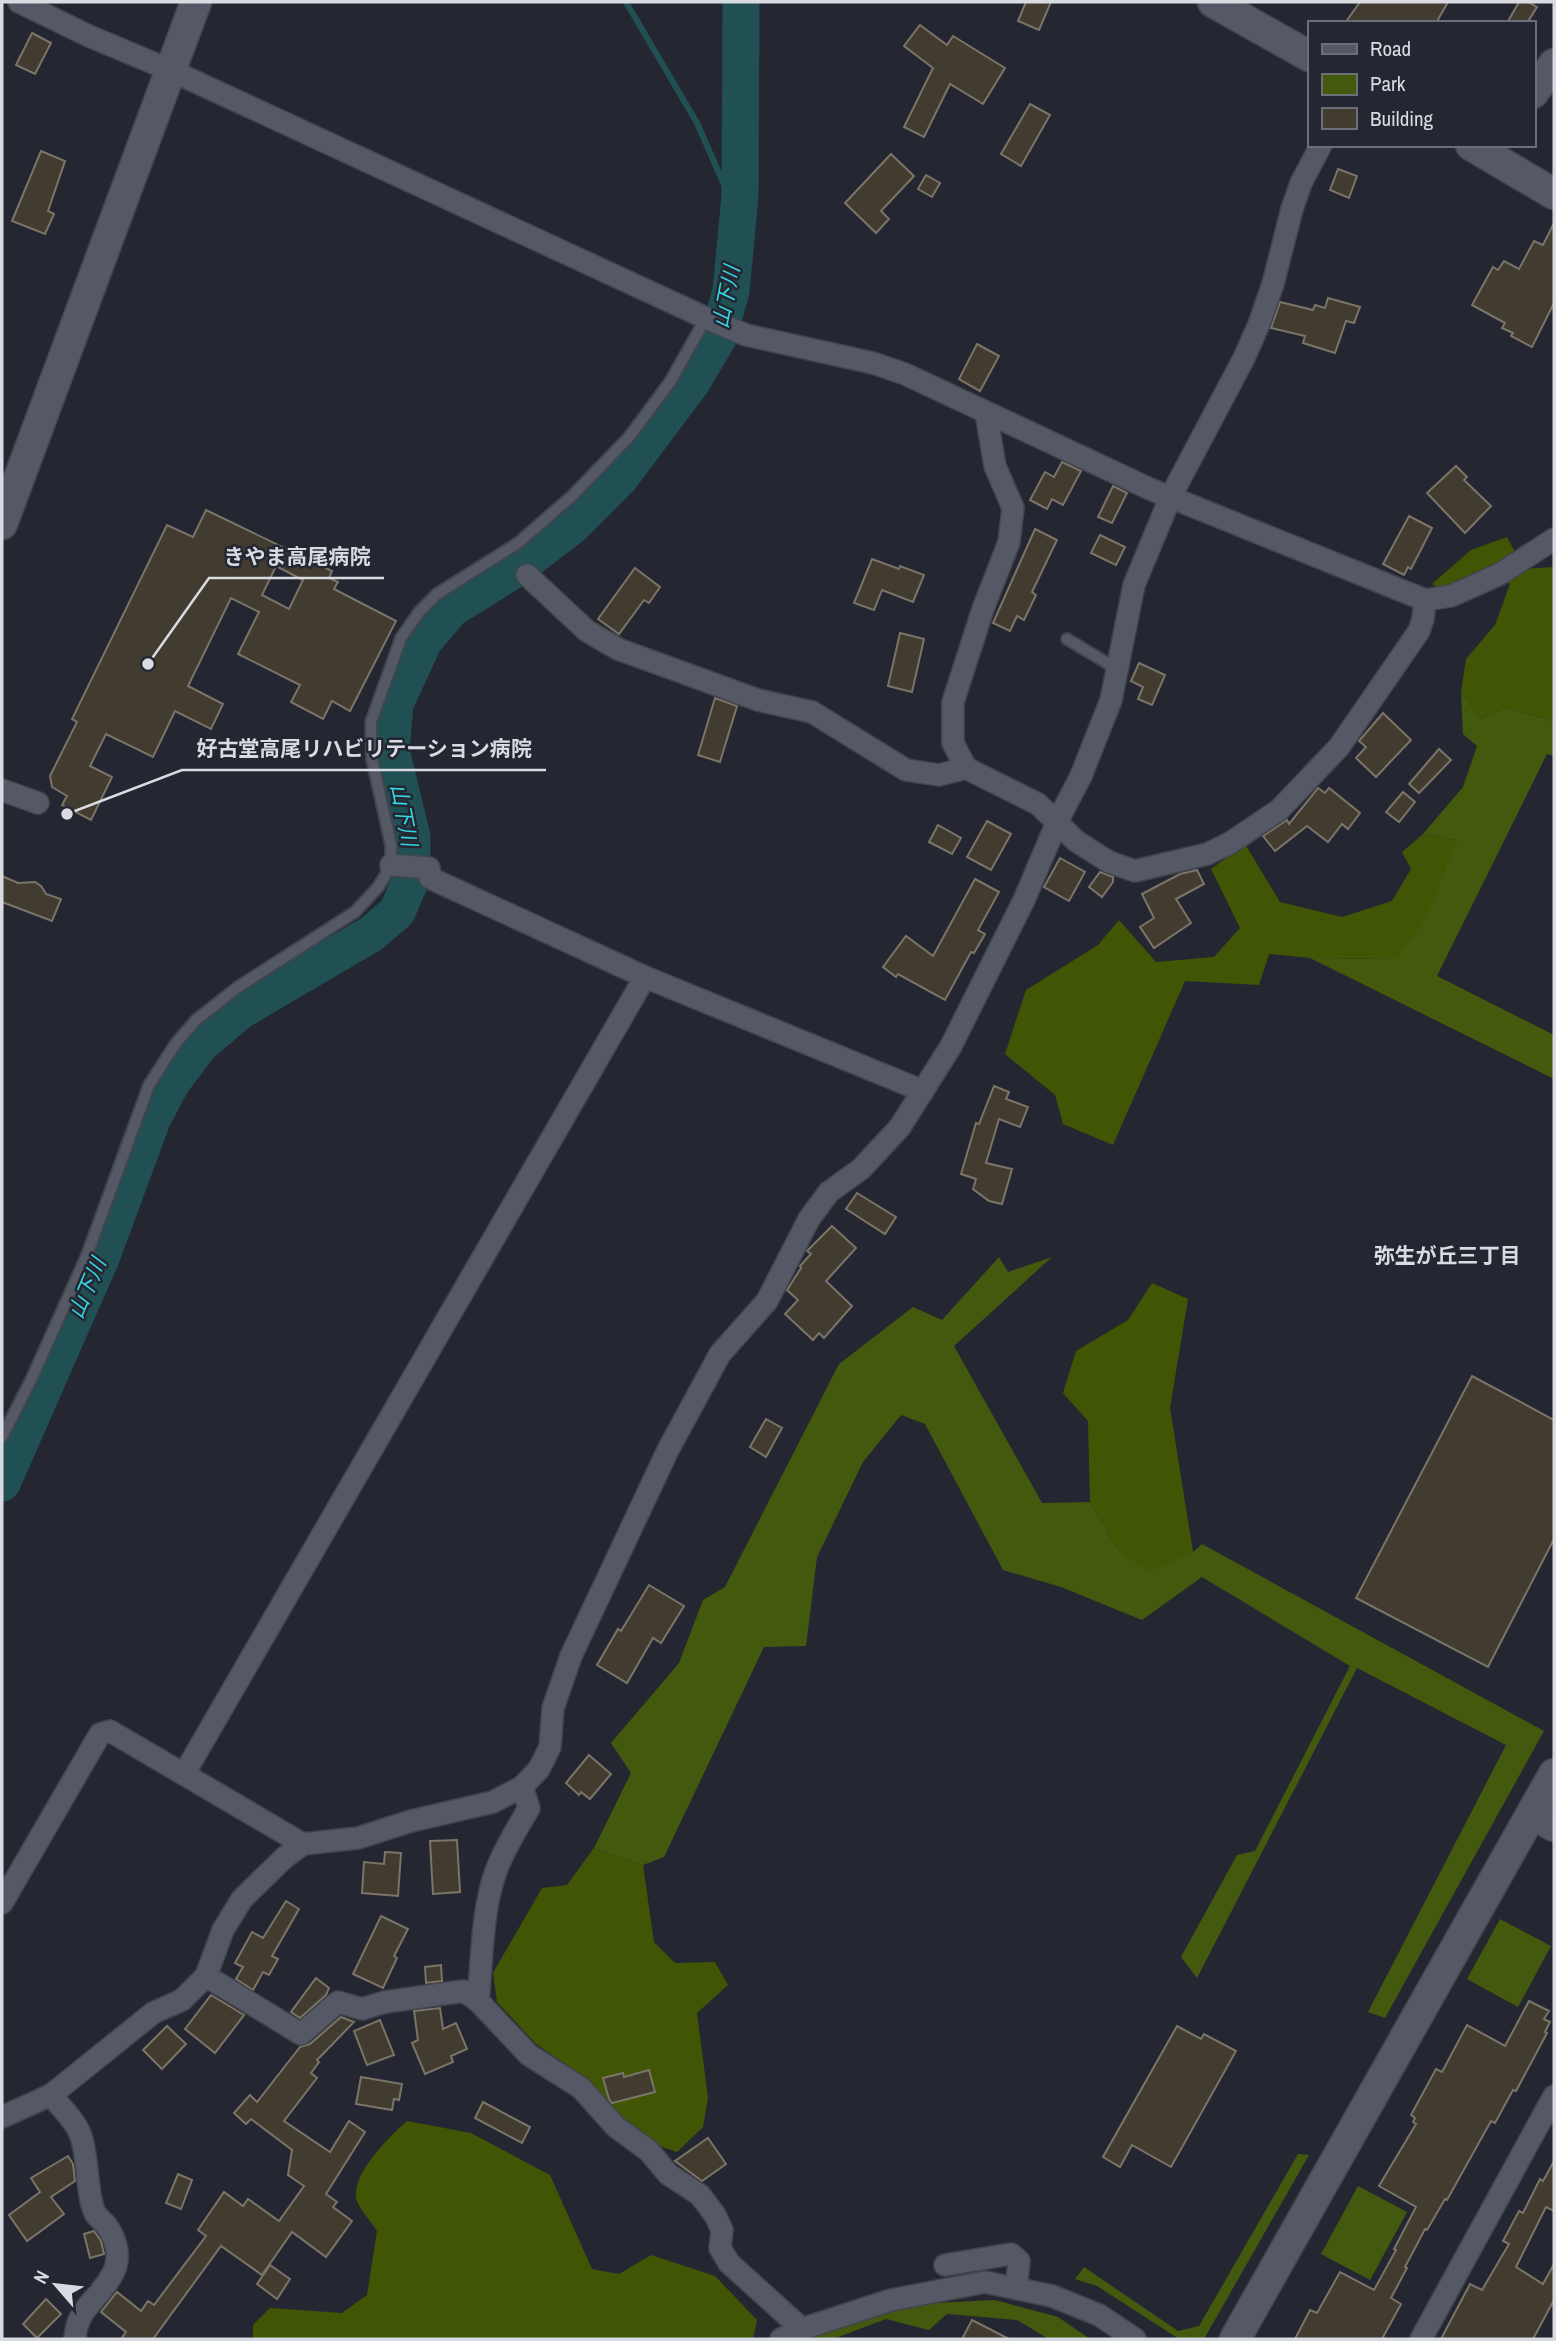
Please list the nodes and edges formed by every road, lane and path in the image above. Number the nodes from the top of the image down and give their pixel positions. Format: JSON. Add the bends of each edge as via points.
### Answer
{"nodes":[{"id":1,"x":19,"y":2,"type":"edge"},
{"id":2,"x":196,"y":2,"type":"edge"},
{"id":3,"x":1213,"y":2,"type":"edge"},
{"id":4,"x":1308,"y":54,"type":"edge"},
{"id":5,"x":1554,"y":64,"type":"edge"},
{"id":6,"x":170,"y":70,"type":"junction"},
{"id":7,"x":1535,"y":90,"type":"edge"},
{"id":8,"x":1320,"y":147,"type":"edge"},
{"id":9,"x":1485,"y":149,"type":"edge"},
{"id":10,"x":1554,"y":194,"type":"edge"},
{"id":11,"x":706,"y":318,"type":"junction"},
{"id":12,"x":986,"y":413,"type":"junction"},
{"id":13,"x":1171,"y":496,"type":"junction"},
{"id":14,"x":2,"y":524,"type":"edge"},
{"id":15,"x":1554,"y":540,"type":"edge"},
{"id":16,"x":527,"y":575,"type":"dead end"},
{"id":17,"x":1425,"y":600,"type":"junction"},
{"id":18,"x":1067,"y":639,"type":"dead end"},
{"id":19,"x":1118,"y":669,"type":"junction"},
{"id":20,"x":966,"y":768,"type":"junction"},
{"id":21,"x":2,"y":790,"type":"edge"},
{"id":22,"x":38,"y":803,"type":"dead end"},
{"id":23,"x":1058,"y":820,"type":"junction"},
{"id":24,"x":393,"y":865,"type":"junction"},
{"id":25,"x":645,"y":977,"type":"junction"},
{"id":26,"x":923,"y":1091,"type":"junction"},
{"id":27,"x":2,"y":1437,"type":"edge"},
{"id":28,"x":184,"y":1774,"type":"junction"},
{"id":29,"x":1554,"y":1774,"type":"edge"},
{"id":30,"x":522,"y":1787,"type":"junction"},
{"id":31,"x":1543,"y":1820,"type":"edge"},
{"id":32,"x":303,"y":1844,"type":"junction"},
{"id":33,"x":2,"y":1903,"type":"edge"},
{"id":34,"x":206,"y":1976,"type":"junction"},
{"id":35,"x":478,"y":2001,"type":"junction"},
{"id":36,"x":51,"y":2095,"type":"junction"},
{"id":37,"x":1554,"y":2096,"type":"edge"},
{"id":38,"x":2,"y":2118,"type":"edge"},
{"id":39,"x":945,"y":2265,"type":"dead end"},
{"id":40,"x":1016,"y":2288,"type":"junction"},
{"id":41,"x":802,"y":2329,"type":"junction"},
{"id":42,"x":75,"y":2339,"type":"edge"},
{"id":43,"x":781,"y":2339,"type":"edge"},
{"id":44,"x":1135,"y":2339,"type":"edge"},
{"id":45,"x":1235,"y":2339,"type":"edge"},
{"id":46,"x":1421,"y":2339,"type":"edge"}],
"edges":[{"from":1,"to":6,"type":"street"},
{"from":2,"to":6,"type":"street"},
{"from":3,"to":4,"type":"street"},
{"from":5,"to":7,"type":"street"},
{"from":6,"to":11,"type":"street"},
{"from":6,"to":14,"type":"street"},
{"from":8,"to":13,"type":"street","via":[[1292,209],[1259,324]]},
{"from":9,"to":10,"type":"street"},
{"from":11,"to":12,"type":"street","via":[[746,335],[873,363]]},
{"from":11,"to":24,"type":"lane","via":[[670,383],[629,437],[518,543],[437,594],[401,639],[371,722],[372,759]]},
{"from":12,"to":13,"type":"street"},
{"from":12,"to":20,"type":"street","via":[[995,466],[1013,508],[1009,542],[953,702],[953,743]]},
{"from":13,"to":17,"type":"street"},
{"from":13,"to":19,"type":"street","via":[[1134,585]]},
{"from":15,"to":17,"type":"street","via":[[1451,596]]},
{"from":16,"to":20,"type":"street","via":[[587,631],[618,649],[758,700],[812,712],[906,770],[939,775]]},
{"from":17,"to":23,"type":"street","via":[[1419,631],[1339,747],[1279,810],[1230,843],[1207,855],[1135,871],[1109,862],[1076,841]]},
{"from":18,"to":19,"type":"lane"},
{"from":19,"to":23,"type":"street","via":[[1091,751]]},
{"from":20,"to":23,"type":"street","via":[[1038,804]]},
{"from":21,"to":22,"type":"street"},
{"from":23,"to":26,"type":"street","via":[[982,986]]},
{"from":24,"to":25,"type":"street","via":[[429,868],[430,878]]},
{"from":24,"to":27,"type":"lane","via":[[355,912],[238,987],[196,1020],[176,1043],[149,1085],[87,1255]]},
{"from":25,"to":26,"type":"street"},
{"from":25,"to":28,"type":"street"},
{"from":26,"to":30,"type":"street","via":[[900,1127],[862,1169],[829,1192],[809,1219],[767,1301],[720,1354],[668,1450],[571,1656],[553,1707],[550,1747]]},
{"from":28,"to":32,"type":"street"},
{"from":28,"to":33,"type":"street","via":[[110,1731],[100,1734]]},
{"from":29,"to":31,"type":"street"},
{"from":30,"to":32,"type":"street","via":[[493,1802],[358,1838]]},
{"from":30,"to":35,"type":"street","via":[[529,1808],[495,1874]]},
{"from":31,"to":45,"type":"street"},
{"from":32,"to":34,"type":"street","via":[[243,1899],[223,1930]]},
{"from":34,"to":35,"type":"street","via":[[301,2034],[338,2002],[362,2009],[464,1991]]},
{"from":34,"to":36,"type":"street","via":[[182,2000],[153,2013]]},
{"from":35,"to":41,"type":"street","via":[[529,2054],[581,2088],[668,2174],[700,2195],[722,2230],[720,2248],[729,2263]]},
{"from":36,"to":38,"type":"street"},
{"from":36,"to":42,"type":"street","via":[[80,2133],[96,2213],[114,2238],[118,2256],[103,2289],[83,2310]]},
{"from":37,"to":46,"type":"street"},
{"from":39,"to":40,"type":"street","via":[[1011,2254],[1018,2261]]},
{"from":40,"to":41,"type":"street","via":[[985,2282],[936,2290]]},
{"from":40,"to":44,"type":"street","via":[[1052,2296],[1098,2315]]},
{"from":41,"to":43,"type":"street"}]}
